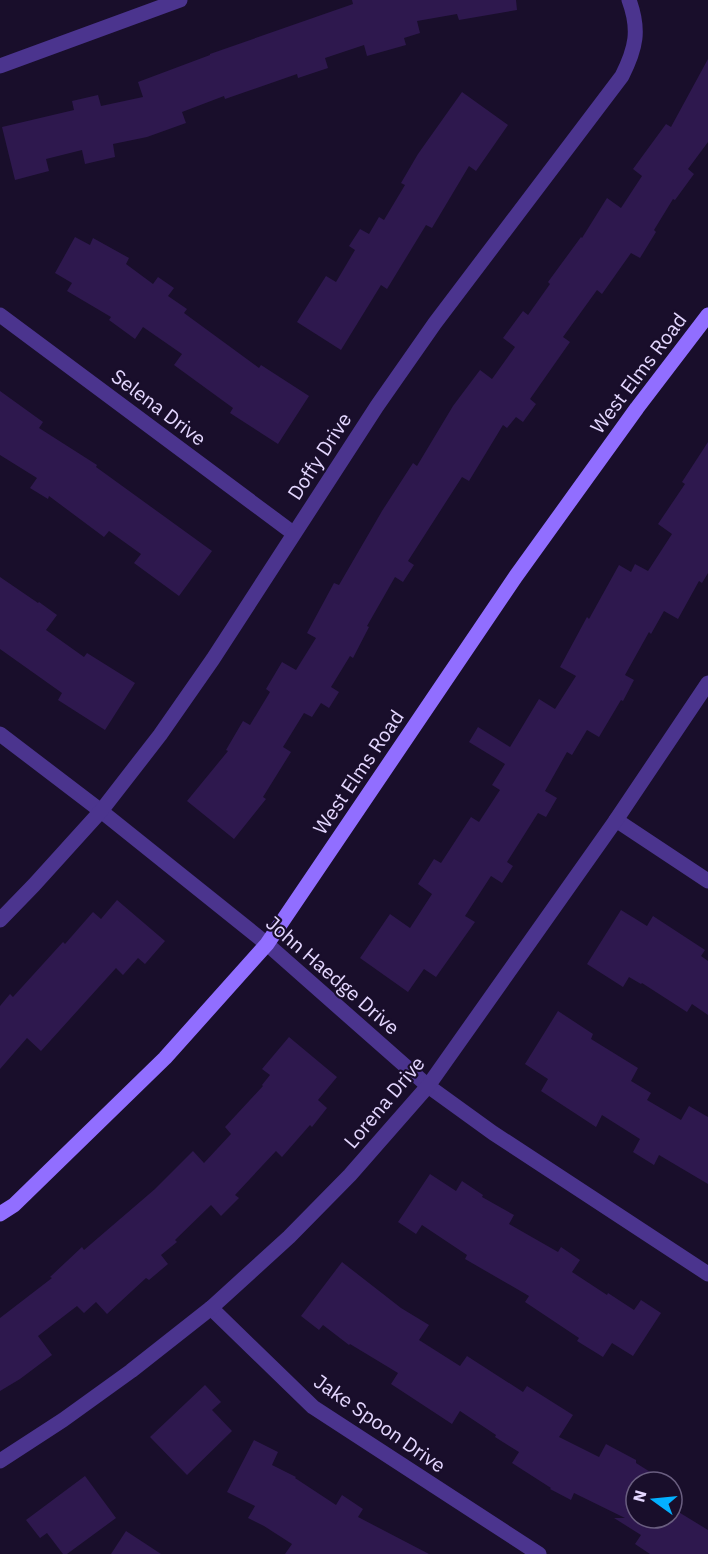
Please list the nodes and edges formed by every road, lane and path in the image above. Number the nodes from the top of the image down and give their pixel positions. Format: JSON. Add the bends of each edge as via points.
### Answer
{"nodes":[{"id":1,"x":180,"y":0,"type":"edge"},
{"id":2,"x":629,"y":0,"type":"edge"},
{"id":3,"x":0,"y":66,"type":"edge"},
{"id":4,"x":0,"y":315,"type":"edge"},
{"id":5,"x":708,"y":315,"type":"edge"},
{"id":6,"x":293,"y":533,"type":"junction"},
{"id":7,"x":708,"y":683,"type":"edge"},
{"id":8,"x":0,"y":734,"type":"edge"},
{"id":9,"x":101,"y":811,"type":"junction"},
{"id":10,"x":616,"y":820,"type":"junction"},
{"id":11,"x":708,"y":881,"type":"edge"},
{"id":12,"x":0,"y":920,"type":"edge"},
{"id":13,"x":267,"y":944,"type":"junction"},
{"id":14,"x":428,"y":1086,"type":"junction"},
{"id":15,"x":0,"y":1214,"type":"edge"},
{"id":16,"x":708,"y":1274,"type":"edge"},
{"id":17,"x":211,"y":1308,"type":"junction"},
{"id":18,"x":0,"y":1461,"type":"edge"},
{"id":19,"x":539,"y":1554,"type":"edge"}],
"edges":[{"from":1,"to":3,"type":"street"},
{"from":2,"to":6,"type":"street","name":"Doffy Drive","via":[[636,32],[632,57],[622,76],[435,323]]},
{"from":4,"to":6,"type":"street","name":"Selena Drive"},
{"from":5,"to":13,"type":"main road","name":"West Elms Road","via":[[516,576]]},
{"from":6,"to":9,"type":"street","name":"Doffy Drive","via":[[206,669]]},
{"from":7,"to":10,"type":"street","name":"Lorena Drive"},
{"from":8,"to":9,"type":"street","name":"John Haedge Drive"},
{"from":9,"to":12,"type":"street","name":"Doffy Drive"},
{"from":9,"to":13,"type":"street","name":"John Haedge Drive"},
{"from":10,"to":11,"type":"street"},
{"from":10,"to":14,"type":"street","name":"Lorena Drive"},
{"from":13,"to":14,"type":"street","name":"John Haedge Drive"},
{"from":13,"to":15,"type":"main road","name":"West Elms Road","via":[[165,1058],[14,1205]]},
{"from":14,"to":16,"type":"street","name":"John Haedge Drive"},
{"from":14,"to":17,"type":"street","name":"Lorena Drive","via":[[350,1175]]},
{"from":17,"to":18,"type":"street","name":"Lorena Drive","via":[[121,1378]]},
{"from":17,"to":19,"type":"street","name":"Jake Spoon Drive","via":[[313,1407]]}]}
